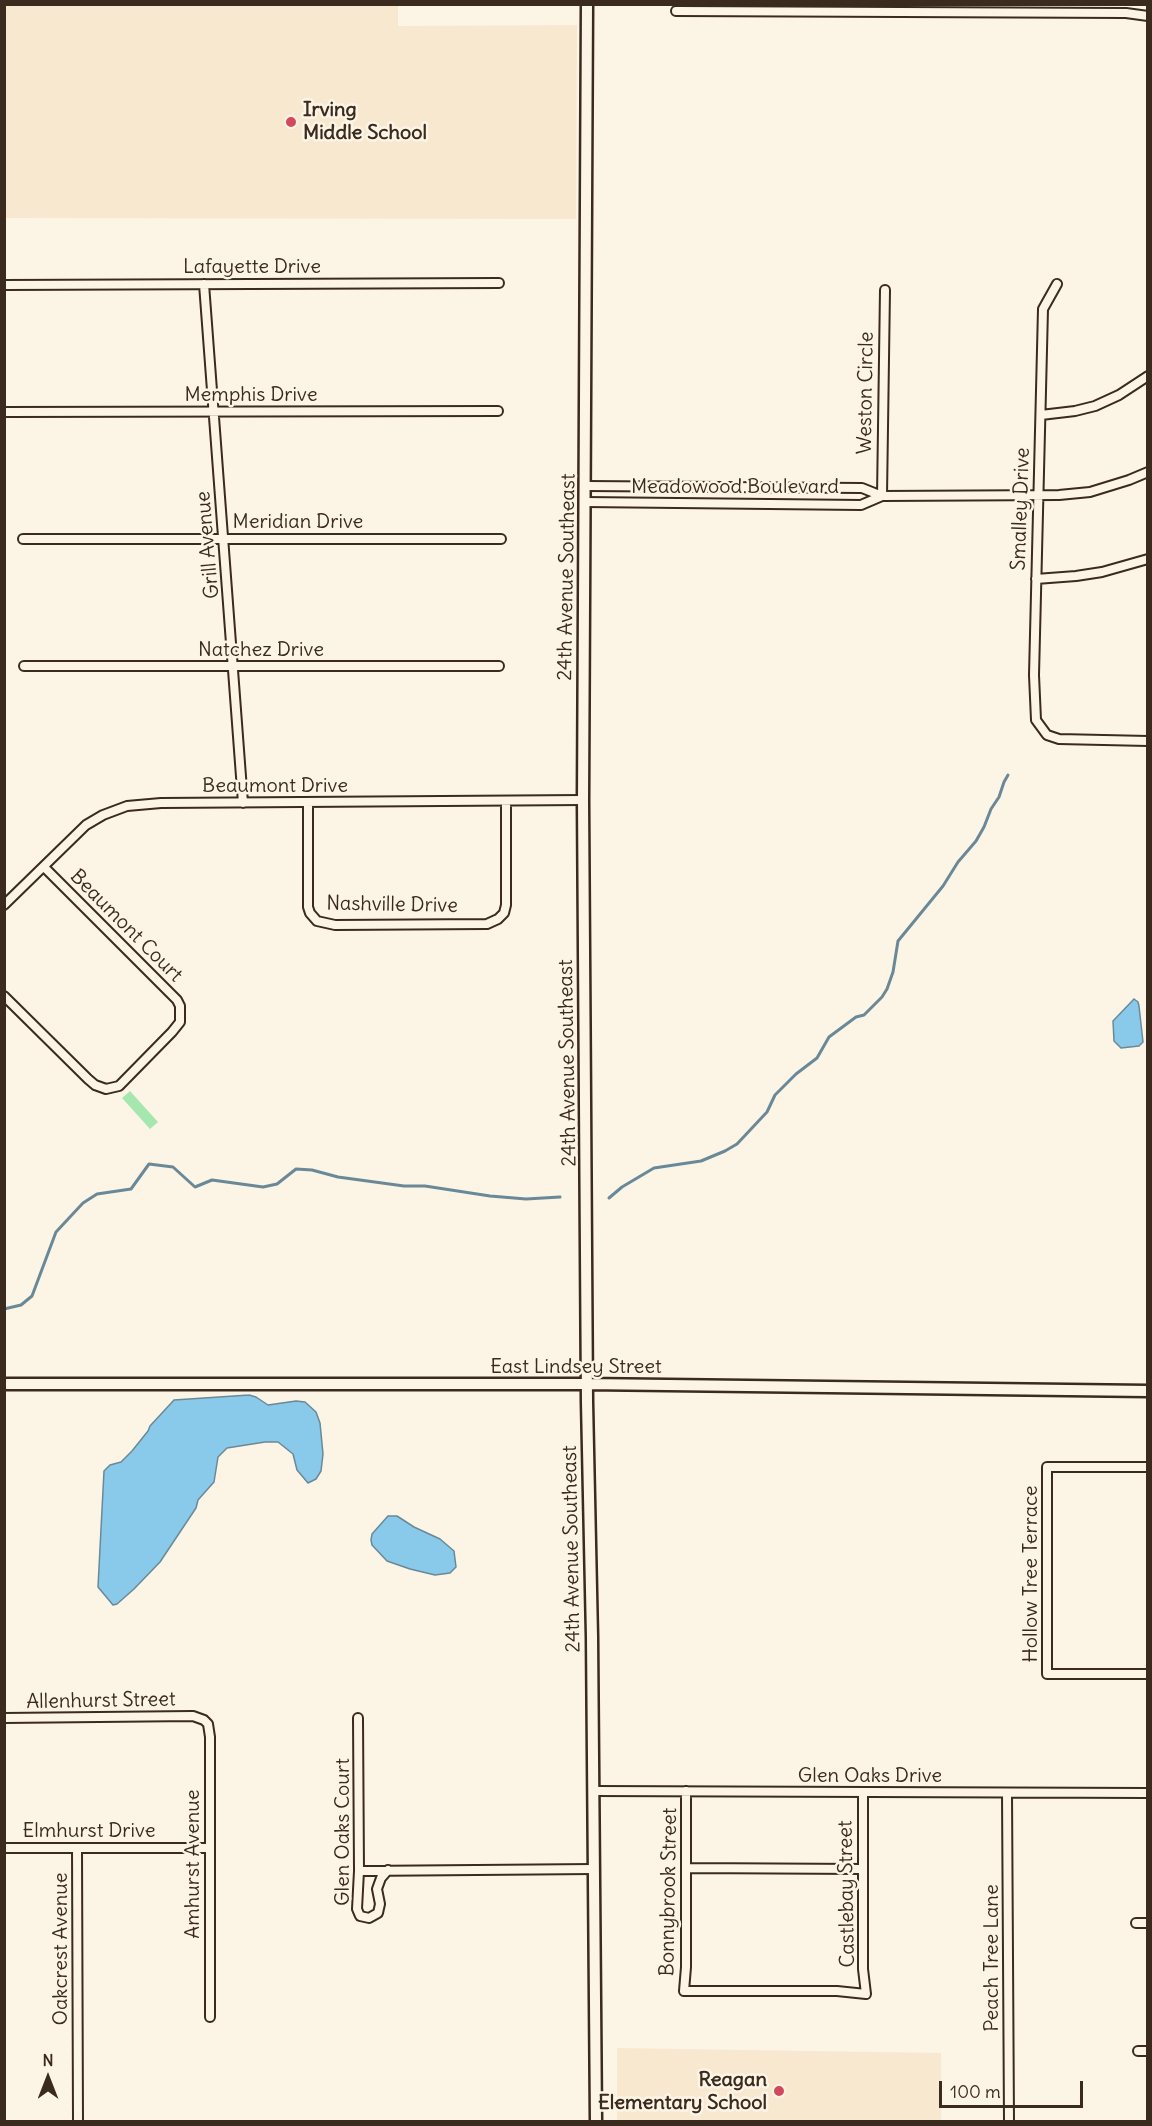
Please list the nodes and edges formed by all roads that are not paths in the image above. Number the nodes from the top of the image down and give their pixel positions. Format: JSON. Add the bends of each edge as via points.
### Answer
{"nodes":[{"id":1,"x":587,"y":4,"type":"edge"},
{"id":2,"x":676,"y":11,"type":"dead end"},
{"id":3,"x":1148,"y":16,"type":"edge"},
{"id":4,"x":499,"y":283,"type":"dead end"},
{"id":5,"x":204,"y":284,"type":"junction"},
{"id":6,"x":1056,"y":284,"type":"dead end"},
{"id":7,"x":4,"y":285,"type":"edge"},
{"id":8,"x":885,"y":290,"type":"dead end"},
{"id":9,"x":1148,"y":376,"type":"edge"},
{"id":10,"x":214,"y":411,"type":"junction"},
{"id":11,"x":498,"y":411,"type":"dead end"},
{"id":12,"x":4,"y":412,"type":"edge"},
{"id":13,"x":1041,"y":415,"type":"junction"},
{"id":14,"x":1148,"y":472,"type":"edge"},
{"id":15,"x":586,"y":486,"type":"junction"},
{"id":16,"x":882,"y":496,"type":"junction"},
{"id":17,"x":1038,"y":496,"type":"junction"},
{"id":18,"x":585,"y":502,"type":"junction"},
{"id":19,"x":23,"y":539,"type":"dead end"},
{"id":20,"x":224,"y":539,"type":"junction"},
{"id":21,"x":501,"y":539,"type":"dead end"},
{"id":22,"x":1148,"y":559,"type":"edge"},
{"id":23,"x":1036,"y":579,"type":"junction"},
{"id":24,"x":24,"y":666,"type":"dead end"},
{"id":25,"x":234,"y":666,"type":"junction"},
{"id":26,"x":499,"y":666,"type":"dead end"},
{"id":27,"x":1148,"y":741,"type":"edge"},
{"id":28,"x":583,"y":801,"type":"junction"},
{"id":29,"x":506,"y":802,"type":"junction"},
{"id":30,"x":243,"y":803,"type":"junction"},
{"id":31,"x":309,"y":803,"type":"junction"},
{"id":32,"x":44,"y":867,"type":"junction"},
{"id":33,"x":4,"y":905,"type":"edge"},
{"id":34,"x":4,"y":996,"type":"edge"},
{"id":35,"x":4,"y":1384,"type":"edge"},
{"id":36,"x":587,"y":1384,"type":"junction"},
{"id":37,"x":1148,"y":1391,"type":"edge"},
{"id":38,"x":1148,"y":1467,"type":"edge"},
{"id":39,"x":1148,"y":1674,"type":"edge"},
{"id":40,"x":198,"y":1717,"type":"joint"},
{"id":41,"x":4,"y":1718,"type":"edge"},
{"id":42,"x":358,"y":1718,"type":"dead end"},
{"id":43,"x":593,"y":1791,"type":"junction"},
{"id":44,"x":686,"y":1791,"type":"junction"},
{"id":45,"x":863,"y":1793,"type":"junction"},
{"id":46,"x":1007,"y":1793,"type":"junction"},
{"id":47,"x":1148,"y":1793,"type":"edge"},
{"id":48,"x":4,"y":1848,"type":"edge"},
{"id":49,"x":77,"y":1848,"type":"junction"},
{"id":50,"x":209,"y":1848,"type":"junction"},
{"id":51,"x":687,"y":1868,"type":"junction"},
{"id":52,"x":594,"y":1869,"type":"junction"},
{"id":53,"x":862,"y":1869,"type":"junction"},
{"id":54,"x":388,"y":1870,"type":"junction"},
{"id":55,"x":359,"y":1871,"type":"junction"},
{"id":56,"x":1136,"y":1923,"type":"dead end"},
{"id":57,"x":1148,"y":1923,"type":"edge"},
{"id":58,"x":866,"y":1994,"type":"joint"},
{"id":59,"x":210,"y":2017,"type":"dead end"},
{"id":60,"x":1148,"y":2050,"type":"edge"},
{"id":61,"x":1138,"y":2051,"type":"dead end"},
{"id":62,"x":78,"y":2121,"type":"edge"},
{"id":63,"x":596,"y":2121,"type":"edge"},
{"id":64,"x":1009,"y":2121,"type":"edge"}],
"edges":[{"from":1,"to":15,"type":"street","name":"24th Avenue Southeast"},
{"from":2,"to":3,"type":"street"},
{"from":4,"to":5,"type":"street","name":"Lafayette Drive"},
{"from":5,"to":7,"type":"street","name":"Lafayette Drive"},
{"from":5,"to":10,"type":"street","name":"Grill Avenue"},
{"from":6,"to":13,"type":"street","name":"Smalley Drive","via":[[1043,309]]},
{"from":8,"to":16,"type":"street","name":"Weston Circle"},
{"from":9,"to":13,"type":"street","via":[[1095,406]]},
{"from":10,"to":11,"type":"street","name":"Memphis Drive"},
{"from":10,"to":12,"type":"street","name":"Memphis Drive"},
{"from":10,"to":20,"type":"street","name":"Grill Avenue"},
{"from":13,"to":17,"type":"street","name":"Smalley Drive"},
{"from":14,"to":17,"type":"street","name":"Meadowood Boulevard","via":[[1090,492]]},
{"from":15,"to":16,"type":"street","name":"Meadowood Boulevard","via":[[862,488]]},
{"from":15,"to":18,"type":"street","name":"24th Avenue Southeast"},
{"from":16,"to":17,"type":"street","name":"Meadowood Boulevard"},
{"from":16,"to":18,"type":"street","name":"Meadowood Boulevard","via":[[861,505]]},
{"from":17,"to":23,"type":"street","name":"Smalley Drive"},
{"from":18,"to":28,"type":"street","name":"24th Avenue Southeast"},
{"from":19,"to":20,"type":"street","name":"Meridian Drive"},
{"from":20,"to":21,"type":"street","name":"Meridian Drive"},
{"from":20,"to":25,"type":"street","name":"Grill Avenue"},
{"from":22,"to":23,"type":"street","via":[[1102,572]]},
{"from":23,"to":27,"type":"street","name":"Smalley Drive","via":[[1036,720],[1047,735],[1068,740]]},
{"from":24,"to":25,"type":"street","name":"Natchez Drive"},
{"from":25,"to":26,"type":"street","name":"Natchez Drive"},
{"from":25,"to":30,"type":"street","name":"Grill Avenue"},
{"from":28,"to":29,"type":"street","name":"Beaumont Drive"},
{"from":28,"to":36,"type":"street","name":"24th Avenue Southeast"},
{"from":29,"to":31,"type":"street","name":"Beaumont Drive"},
{"from":29,"to":31,"type":"street","name":"Nashville Drive","via":[[506,905],[502,916],[487,924],[328,925],[310,913]]},
{"from":30,"to":31,"type":"street","name":"Beaumont Drive"},
{"from":30,"to":32,"type":"street","name":"Beaumont Drive","via":[[141,804],[115,810],[86,825]]},
{"from":32,"to":33,"type":"street","name":"Beaumont Drive"},
{"from":32,"to":34,"type":"street","name":"Beaumont Court","via":[[177,1000],[180,1022],[119,1086],[106,1089],[88,1079]]},
{"from":35,"to":36,"type":"street","name":"East Lindsey Street"},
{"from":36,"to":37,"type":"street","name":"East Lindsey Street"},
{"from":36,"to":43,"type":"street","name":"24th Avenue Southeast"},
{"from":38,"to":39,"type":"street","name":"Hollow Tree Terrace","via":[[1047,1467],[1047,1674]]},
{"from":40,"to":41,"type":"street","name":"Allenhurst Street"},
{"from":40,"to":50,"type":"street","name":"Amhurst Avenue","via":[[208,1724],[210,1737]]},
{"from":42,"to":55,"type":"street","name":"Glen Oaks Court"},
{"from":43,"to":44,"type":"street","name":"Glen Oaks Drive"},
{"from":43,"to":52,"type":"street","name":"24th Avenue Southeast"},
{"from":44,"to":45,"type":"street","name":"Glen Oaks Drive"},
{"from":44,"to":51,"type":"street","name":"Bonnybrook Street"},
{"from":45,"to":46,"type":"street","name":"Glen Oaks Drive"},
{"from":45,"to":53,"type":"street","name":"Castlebay Street"},
{"from":46,"to":47,"type":"street","name":"Glen Oaks Drive"},
{"from":46,"to":64,"type":"street","name":"Peach Tree Lane"},
{"from":48,"to":49,"type":"street","name":"Elmhurst Drive"},
{"from":49,"to":50,"type":"street","name":"Elmhurst Drive"},
{"from":49,"to":62,"type":"street","name":"Oakcrest Avenue"},
{"from":50,"to":59,"type":"street","name":"Amhurst Avenue"},
{"from":51,"to":53,"type":"street"},
{"from":51,"to":58,"type":"street","name":"Bonnybrook Street","via":[[684,1991]]},
{"from":52,"to":54,"type":"street"},
{"from":52,"to":63,"type":"street","name":"24th Avenue Southeast"},
{"from":53,"to":58,"type":"street","name":"Castlebay Street"},
{"from":54,"to":55,"type":"street"},
{"from":54,"to":55,"type":"street","name":"Glen Oaks Court","via":[[377,1890],[380,1909],[369,1918],[360,1916],[357,1909]]},
{"from":56,"to":57,"type":"street"},
{"from":60,"to":61,"type":"street"}]}
